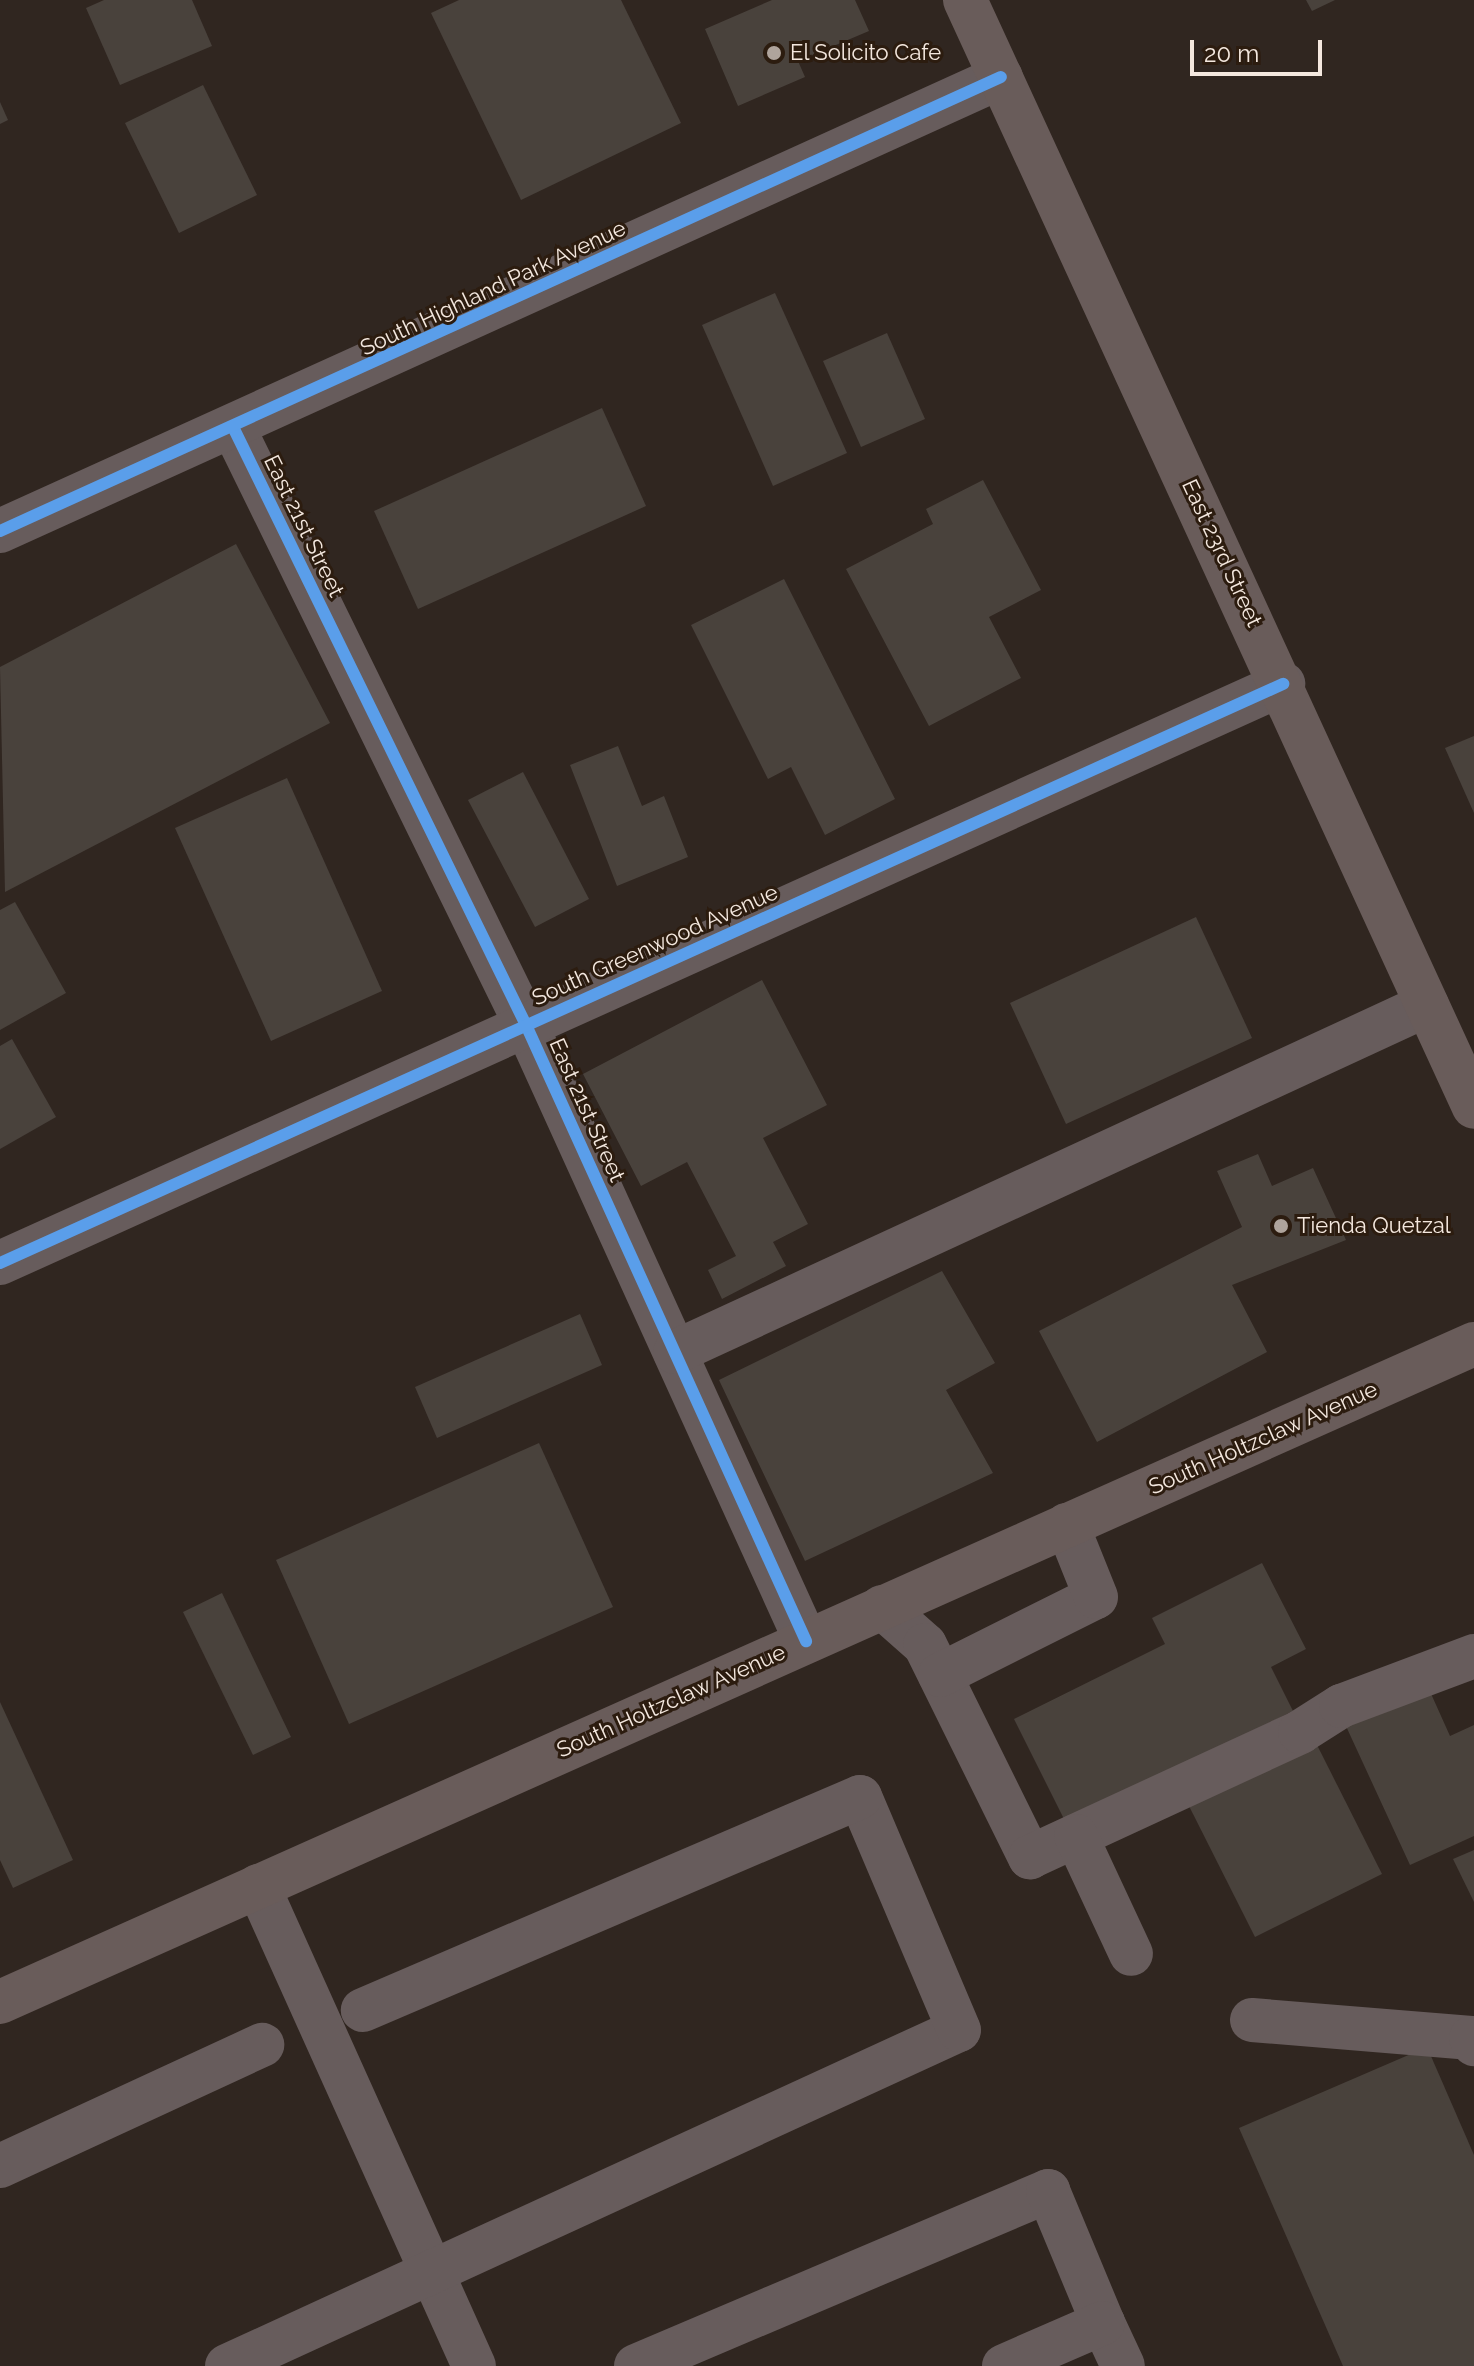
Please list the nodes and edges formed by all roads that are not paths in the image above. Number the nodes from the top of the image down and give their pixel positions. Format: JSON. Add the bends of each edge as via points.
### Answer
{"nodes":[{"id":1,"x":965,"y":0,"type":"edge"},
{"id":2,"x":1001,"y":77,"type":"junction"},
{"id":3,"x":234,"y":429,"type":"junction"},
{"id":4,"x":0,"y":531,"type":"edge"},
{"id":5,"x":1283,"y":684,"type":"junction"},
{"id":6,"x":1427,"y":1005,"type":"junction"},
{"id":7,"x":526,"y":1025,"type":"junction"},
{"id":8,"x":1474,"y":1107,"type":"edge"},
{"id":9,"x":0,"y":1263,"type":"edge"},
{"id":10,"x":1474,"y":1344,"type":"edge"},
{"id":11,"x":675,"y":1352,"type":"junction"},
{"id":12,"x":1067,"y":1525,"type":"junction"},
{"id":13,"x":882,"y":1607,"type":"junction"},
{"id":14,"x":806,"y":1641,"type":"junction"},
{"id":15,"x":1474,"y":1656,"type":"edge"},
{"id":16,"x":940,"y":1675,"type":"junction"},
{"id":17,"x":1076,"y":1836,"type":"junction"},
{"id":18,"x":258,"y":1886,"type":"junction"},
{"id":19,"x":1131,"y":1954,"type":"dead end"},
{"id":20,"x":0,"y":2002,"type":"edge"},
{"id":21,"x":363,"y":2010,"type":"dead end"},
{"id":22,"x":1252,"y":2020,"type":"dead end"},
{"id":23,"x":1474,"y":2044,"type":"edge"},
{"id":24,"x":262,"y":2045,"type":"dead end"},
{"id":25,"x":0,"y":2166,"type":"edge"},
{"id":26,"x":434,"y":2271,"type":"junction"},
{"id":27,"x":1103,"y":2323,"type":"junction"},
{"id":28,"x":227,"y":2366,"type":"edge"},
{"id":29,"x":474,"y":2366,"type":"edge"},
{"id":30,"x":636,"y":2366,"type":"edge"},
{"id":31,"x":1004,"y":2366,"type":"edge"},
{"id":32,"x":1123,"y":2366,"type":"edge"}],
"edges":[{"from":1,"to":2,"type":"main road","name":"East 23rd Street"},
{"from":2,"to":3,"type":"street","name":"South Highland Park Avenue"},
{"from":2,"to":5,"type":"main road","name":"East 23rd Street"},
{"from":3,"to":4,"type":"street","name":"South Highland Park Avenue"},
{"from":3,"to":7,"type":"street","name":"East 21st Street"},
{"from":5,"to":6,"type":"main road","name":"East 23rd Street"},
{"from":5,"to":7,"type":"street","name":"South Greenwood Avenue"},
{"from":6,"to":8,"type":"main road","name":"East 23rd Street"},
{"from":6,"to":11,"type":"street"},
{"from":7,"to":9,"type":"street","name":"South Greenwood Avenue"},
{"from":7,"to":11,"type":"street","name":"East 21st Street"},
{"from":10,"to":12,"type":"main road","name":"South Holtzclaw Avenue"},
{"from":11,"to":14,"type":"street","name":"East 21st Street"},
{"from":12,"to":13,"type":"main road","name":"South Holtzclaw Avenue"},
{"from":12,"to":16,"type":"street","via":[[1096,1597]]},
{"from":13,"to":14,"type":"main road","name":"South Holtzclaw Avenue"},
{"from":13,"to":16,"type":"street","via":[[925,1645]]},
{"from":14,"to":18,"type":"main road","name":"South Holtzclaw Avenue"},
{"from":15,"to":17,"type":"street","via":[[1341,1706],[1300,1732]]},
{"from":16,"to":17,"type":"street","via":[[1030,1857]]},
{"from":17,"to":19,"type":"street"},
{"from":18,"to":20,"type":"main road","name":"South Holtzclaw Avenue"},
{"from":18,"to":26,"type":"street"},
{"from":21,"to":26,"type":"street","via":[[860,1797],[959,2030]]},
{"from":22,"to":23,"type":"street","via":[[1471,2038]]},
{"from":24,"to":25,"type":"street"},
{"from":26,"to":28,"type":"street"},
{"from":26,"to":29,"type":"street"},
{"from":27,"to":30,"type":"street","via":[[1048,2191]]},
{"from":27,"to":31,"type":"street"},
{"from":27,"to":32,"type":"street"}]}
